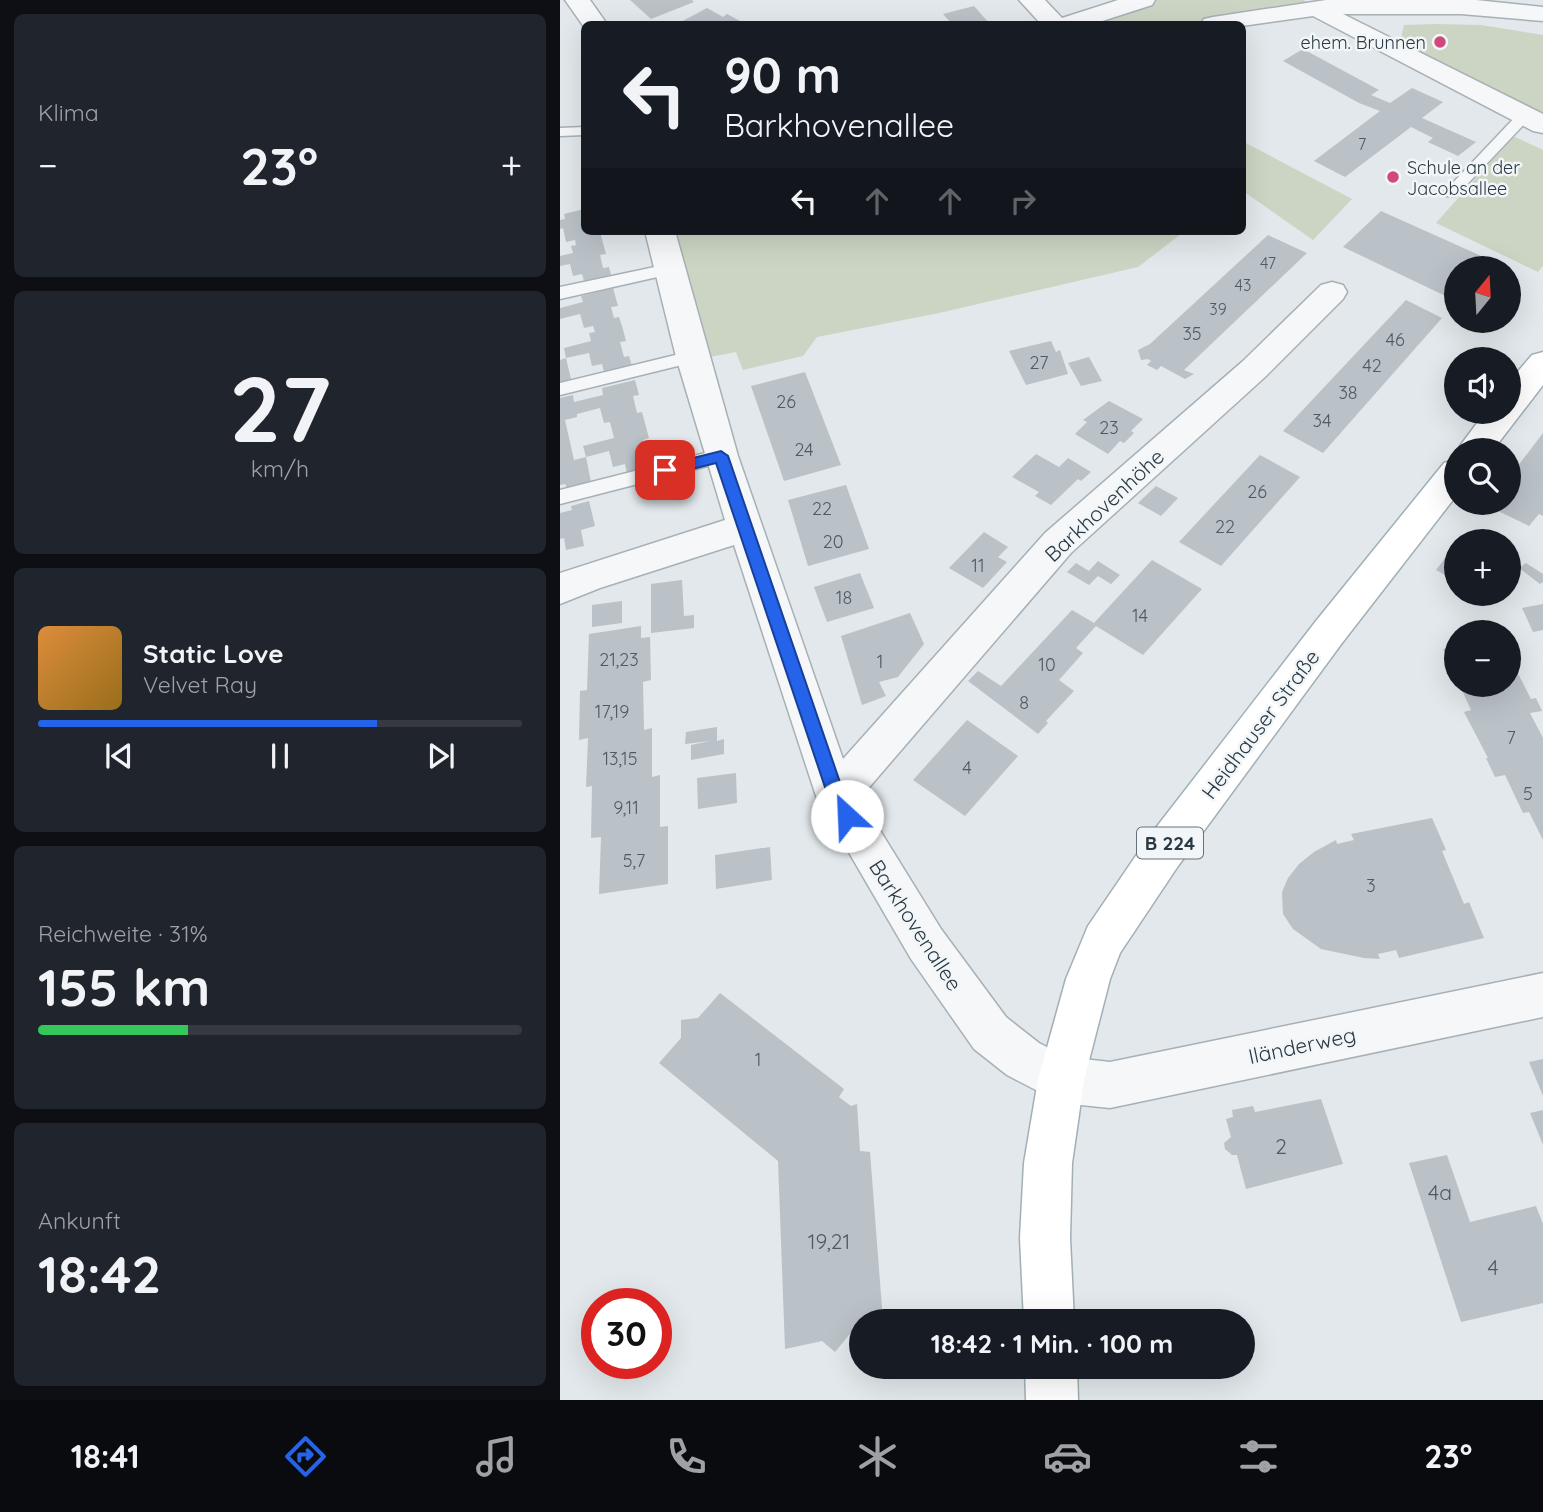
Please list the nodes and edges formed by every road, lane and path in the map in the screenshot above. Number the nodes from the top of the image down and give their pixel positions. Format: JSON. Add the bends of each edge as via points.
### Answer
{"nodes":[{"id":1,"x":577,"y":0,"type":"edge"},
{"id":2,"x":1031,"y":0,"type":"edge"},
{"id":3,"x":1143,"y":0,"type":"edge"},
{"id":4,"x":1315,"y":5,"type":"edge"},
{"id":5,"x":1543,"y":13,"type":"edge"},
{"id":6,"x":593,"y":21,"type":"edge"},
{"id":7,"x":1051,"y":21,"type":"edge"},
{"id":8,"x":1078,"y":21,"type":"edge"},
{"id":9,"x":1229,"y":21,"type":"edge"},
{"id":10,"x":1535,"y":121,"type":"edge"},
{"id":11,"x":581,"y":131,"type":"edge"},
{"id":12,"x":560,"y":132,"type":"edge"},
{"id":13,"x":1514,"y":145,"type":"dead end"},
{"id":14,"x":1451,"y":193,"type":"dead end"},
{"id":15,"x":661,"y":235,"type":"edge"},
{"id":16,"x":669,"y":269,"type":"junction"},
{"id":17,"x":1332,"y":292,"type":"dead end"},
{"id":18,"x":560,"y":293,"type":"edge"},
{"id":19,"x":692,"y":357,"type":"junction"},
{"id":20,"x":1543,"y":363,"type":"edge"},
{"id":21,"x":560,"y":389,"type":"edge"},
{"id":22,"x":1521,"y":391,"type":"edge"},
{"id":23,"x":1495,"y":424,"type":"edge"},
{"id":24,"x":1484,"y":438,"type":"edge"},
{"id":25,"x":721,"y":456,"type":"junction"},
{"id":26,"x":1444,"y":487,"type":"edge"},
{"id":27,"x":560,"y":497,"type":"edge"},
{"id":28,"x":745,"y":528,"type":"junction"},
{"id":29,"x":560,"y":589,"type":"edge"},
{"id":30,"x":836,"y":796,"type":"junction"},
{"id":31,"x":1543,"y":995,"type":"edge"},
{"id":32,"x":1060,"y":1080,"type":"junction"},
{"id":33,"x":1048,"y":1309,"type":"edge"},
{"id":34,"x":1051,"y":1379,"type":"edge"},
{"id":35,"x":1052,"y":1400,"type":"edge"}],
"edges":[{"from":1,"to":6,"type":"street"},
{"from":2,"to":7,"type":"street"},
{"from":3,"to":8,"type":"street"},
{"from":4,"to":5,"type":"street","via":[[1447,3]]},
{"from":4,"to":9,"type":"street"},
{"from":4,"to":10,"type":"street"},
{"from":10,"to":13,"type":"lane"},
{"from":10,"to":14,"type":"lane"},
{"from":11,"to":12,"type":"lane"},
{"from":15,"to":16,"type":"street","name":"Barkhovenallee"},
{"from":16,"to":18,"type":"lane"},
{"from":16,"to":19,"type":"street","name":"Barkhovenallee"},
{"from":17,"to":30,"type":"street","name":"Barkhovenhöhe","via":[[1254,369],[1058,543]]},
{"from":19,"to":21,"type":"lane"},
{"from":19,"to":25,"type":"street","name":"Barkhovenallee"},
{"from":20,"to":22,"type":"main road"},
{"from":23,"to":24,"type":"main road"},
{"from":25,"to":27,"type":"lane"},
{"from":25,"to":28,"type":"street","name":"Barkhovenallee"},
{"from":26,"to":32,"type":"main road","name":"Heidhauser Straße","number":"B 224","via":[[1329,632],[1124,907],[1103,941],[1088,979]]},
{"from":28,"to":29,"type":"street"},
{"from":28,"to":30,"type":"street","name":"Barkhovenallee"},
{"from":30,"to":32,"type":"street","name":"Barkhovenallee","via":[[926,944],[990,1033]]},
{"from":31,"to":32,"type":"street","name":"Iländerweg","via":[[1110,1085]]},
{"from":32,"to":33,"type":"main road","name":"Heidhauser Straße","number":"B 224","via":[[1048,1163]]},
{"from":34,"to":35,"type":"main road"}]}
